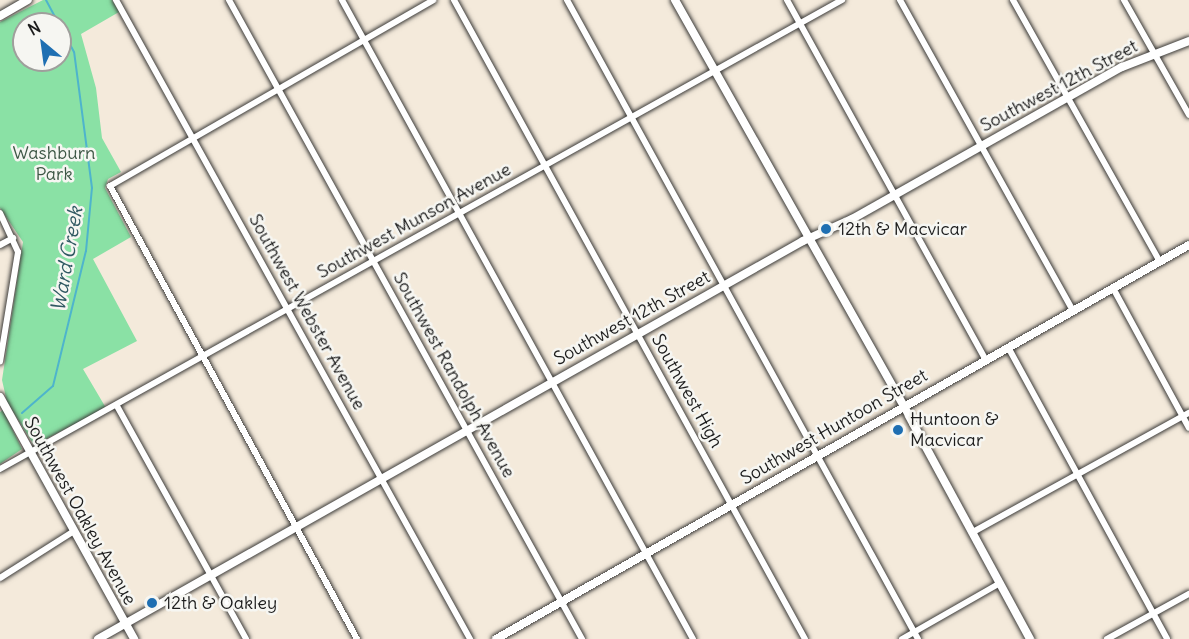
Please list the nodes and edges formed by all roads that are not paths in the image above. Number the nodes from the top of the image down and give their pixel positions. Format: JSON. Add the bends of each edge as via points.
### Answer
{"nodes":[{"id":1,"x":28,"y":0,"type":"edge"},
{"id":2,"x":117,"y":0,"type":"edge"},
{"id":3,"x":230,"y":0,"type":"edge"},
{"id":4,"x":342,"y":0,"type":"edge"},
{"id":5,"x":433,"y":0,"type":"edge"},
{"id":6,"x":454,"y":0,"type":"edge"},
{"id":7,"x":567,"y":0,"type":"edge"},
{"id":8,"x":675,"y":0,"type":"edge"},
{"id":9,"x":787,"y":0,"type":"edge"},
{"id":10,"x":842,"y":0,"type":"edge"},
{"id":11,"x":900,"y":0,"type":"edge"},
{"id":12,"x":1013,"y":0,"type":"edge"},
{"id":13,"x":1124,"y":0,"type":"edge"},
{"id":14,"x":0,"y":16,"type":"edge"},
{"id":15,"x":800,"y":24,"type":"junction"},
{"id":16,"x":364,"y":39,"type":"junction"},
{"id":17,"x":1189,"y":41,"type":"edge"},
{"id":18,"x":1155,"y":54,"type":"junction"},
{"id":19,"x":715,"y":72,"type":"junction"},
{"id":20,"x":279,"y":87,"type":"junction"},
{"id":21,"x":1067,"y":97,"type":"junction"},
{"id":22,"x":1189,"y":116,"type":"edge"},
{"id":23,"x":630,"y":118,"type":"junction"},
{"id":24,"x":193,"y":136,"type":"junction"},
{"id":25,"x":982,"y":146,"type":"junction"},
{"id":26,"x":546,"y":165,"type":"junction"},
{"id":27,"x":895,"y":195,"type":"junction"},
{"id":28,"x":0,"y":213,"type":"edge"},
{"id":29,"x":461,"y":213,"type":"junction"},
{"id":30,"x":13,"y":238,"type":"junction"},
{"id":31,"x":809,"y":240,"type":"junction"},
{"id":32,"x":0,"y":245,"type":"edge"},
{"id":33,"x":1189,"y":245,"type":"edge"},
{"id":34,"x":375,"y":261,"type":"junction"},
{"id":35,"x":1160,"y":262,"type":"junction"},
{"id":36,"x":724,"y":286,"type":"junction"},
{"id":37,"x":1113,"y":288,"type":"junction"},
{"id":38,"x":289,"y":309,"type":"junction"},
{"id":39,"x":1073,"y":311,"type":"junction"},
{"id":40,"x":639,"y":333,"type":"junction"},
{"id":41,"x":1008,"y":347,"type":"junction"},
{"id":42,"x":203,"y":357,"type":"junction"},
{"id":43,"x":986,"y":360,"type":"junction"},
{"id":44,"x":0,"y":362,"type":"edge"},
{"id":45,"x":553,"y":382,"type":"junction"},
{"id":46,"x":0,"y":397,"type":"edge"},
{"id":47,"x":117,"y":406,"type":"junction"},
{"id":48,"x":904,"y":407,"type":"junction"},
{"id":49,"x":1186,"y":415,"type":"edge"},
{"id":50,"x":1189,"y":428,"type":"edge"},
{"id":51,"x":468,"y":430,"type":"junction"},
{"id":52,"x":31,"y":452,"type":"junction"},
{"id":53,"x":818,"y":457,"type":"junction"},
{"id":54,"x":0,"y":469,"type":"edge"},
{"id":55,"x":1078,"y":474,"type":"junction"},
{"id":56,"x":381,"y":479,"type":"junction"},
{"id":57,"x":732,"y":505,"type":"junction"},
{"id":58,"x":296,"y":528,"type":"junction"},
{"id":59,"x":74,"y":531,"type":"junction"},
{"id":60,"x":973,"y":532,"type":"junction"},
{"id":61,"x":647,"y":553,"type":"junction"},
{"id":62,"x":211,"y":576,"type":"junction"},
{"id":63,"x":0,"y":578,"type":"edge"},
{"id":64,"x":1000,"y":583,"type":"junction"},
{"id":65,"x":1189,"y":594,"type":"edge"},
{"id":66,"x":562,"y":602,"type":"junction"},
{"id":67,"x":1153,"y":613,"type":"junction"},
{"id":68,"x":125,"y":624,"type":"junction"},
{"id":69,"x":914,"y":632,"type":"junction"},
{"id":70,"x":98,"y":639,"type":"edge"},
{"id":71,"x":134,"y":639,"type":"edge"},
{"id":72,"x":246,"y":639,"type":"edge"},
{"id":73,"x":357,"y":639,"type":"edge"},
{"id":74,"x":470,"y":639,"type":"edge"},
{"id":75,"x":496,"y":639,"type":"edge"},
{"id":76,"x":582,"y":639,"type":"edge"},
{"id":77,"x":693,"y":639,"type":"edge"},
{"id":78,"x":805,"y":639,"type":"edge"},
{"id":79,"x":902,"y":639,"type":"edge"},
{"id":80,"x":918,"y":639,"type":"edge"},
{"id":81,"x":1030,"y":639,"type":"edge"},
{"id":82,"x":1107,"y":639,"type":"edge"},
{"id":83,"x":1167,"y":639,"type":"edge"}],
"edges":[{"from":1,"to":14,"type":"main road"},
{"from":2,"to":24,"type":"street","name":"Southwest Webster Avenue"},
{"from":3,"to":20,"type":"street","name":"Southwest Randolph Avenue"},
{"from":4,"to":16,"type":"street"},
{"from":5,"to":16,"type":"street"},
{"from":6,"to":26,"type":"street","name":"Southwest High"},
{"from":7,"to":23,"type":"street"},
{"from":8,"to":19,"type":"street"},
{"from":9,"to":15,"type":"street"},
{"from":10,"to":15,"type":"street","name":"Southwest Munson Avenue"},
{"from":11,"to":25,"type":"street"},
{"from":12,"to":21,"type":"street"},
{"from":13,"to":18,"type":"street"},
{"from":15,"to":19,"type":"street","name":"Southwest Munson Avenue"},
{"from":15,"to":27,"type":"street"},
{"from":16,"to":20,"type":"street"},
{"from":16,"to":29,"type":"street"},
{"from":17,"to":18,"type":"main road","name":"Southwest 12th Street"},
{"from":18,"to":21,"type":"main road","name":"Southwest 12th Street"},
{"from":18,"to":22,"type":"street"},
{"from":19,"to":23,"type":"street","name":"Southwest Munson Avenue"},
{"from":19,"to":31,"type":"street"},
{"from":20,"to":24,"type":"street"},
{"from":20,"to":34,"type":"street","name":"Southwest Randolph Avenue"},
{"from":21,"to":25,"type":"main road","name":"Southwest 12th Street"},
{"from":21,"to":35,"type":"street"},
{"from":23,"to":26,"type":"street","name":"Southwest Munson Avenue"},
{"from":23,"to":36,"type":"street"},
{"from":24,"to":38,"type":"street","name":"Southwest Webster Avenue"},
{"from":24,"to":42,"type":"street","via":[[110,186]]},
{"from":25,"to":27,"type":"main road","name":"Southwest 12th Street"},
{"from":25,"to":39,"type":"street"},
{"from":26,"to":29,"type":"street","name":"Southwest Munson Avenue"},
{"from":26,"to":40,"type":"street","name":"Southwest High"},
{"from":27,"to":31,"type":"main road","name":"Southwest 12th Street"},
{"from":27,"to":43,"type":"street"},
{"from":28,"to":30,"type":"street"},
{"from":29,"to":34,"type":"street","name":"Southwest Munson Avenue"},
{"from":29,"to":45,"type":"street"},
{"from":30,"to":32,"type":"street"},
{"from":30,"to":44,"type":"street","via":[[18,252]]},
{"from":31,"to":36,"type":"main road","name":"Southwest 12th Street"},
{"from":31,"to":48,"type":"street"},
{"from":33,"to":35,"type":"main road","name":"Southwest Huntoon Street"},
{"from":34,"to":38,"type":"street","name":"Southwest Munson Avenue"},
{"from":34,"to":51,"type":"street","name":"Southwest Randolph Avenue"},
{"from":35,"to":37,"type":"main road","name":"Southwest Huntoon Street"},
{"from":36,"to":40,"type":"main road","name":"Southwest 12th Street"},
{"from":36,"to":53,"type":"street"},
{"from":37,"to":39,"type":"main road","name":"Southwest Huntoon Street"},
{"from":37,"to":49,"type":"street"},
{"from":38,"to":42,"type":"street","name":"Southwest Munson Avenue"},
{"from":38,"to":56,"type":"street","name":"Southwest Webster Avenue"},
{"from":39,"to":41,"type":"main road","name":"Southwest Huntoon Street"},
{"from":40,"to":45,"type":"main road","name":"Southwest 12th Street"},
{"from":40,"to":57,"type":"street","name":"Southwest High"},
{"from":41,"to":43,"type":"main road","name":"Southwest Huntoon Street"},
{"from":41,"to":55,"type":"street"},
{"from":42,"to":47,"type":"street","name":"Southwest Munson Avenue"},
{"from":42,"to":58,"type":"street"},
{"from":43,"to":48,"type":"main road","name":"Southwest Huntoon Street"},
{"from":45,"to":51,"type":"main road","name":"Southwest 12th Street"},
{"from":45,"to":61,"type":"street"},
{"from":46,"to":52,"type":"street","name":"Southwest Oakley Avenue"},
{"from":47,"to":52,"type":"street","name":"Southwest Munson Avenue"},
{"from":47,"to":62,"type":"street"},
{"from":48,"to":53,"type":"main road","name":"Southwest Huntoon Street"},
{"from":48,"to":60,"type":"street"},
{"from":49,"to":50,"type":"street"},
{"from":49,"to":55,"type":"street"},
{"from":51,"to":56,"type":"main road","name":"Southwest 12th Street"},
{"from":51,"to":66,"type":"street","name":"Southwest Randolph Avenue"},
{"from":52,"to":54,"type":"street","name":"Southwest Munson Avenue"},
{"from":52,"to":59,"type":"street","name":"Southwest Oakley Avenue"},
{"from":53,"to":57,"type":"main road","name":"Southwest Huntoon Street"},
{"from":53,"to":69,"type":"street"},
{"from":55,"to":60,"type":"street"},
{"from":55,"to":67,"type":"street"},
{"from":56,"to":58,"type":"main road","name":"Southwest 12th Street"},
{"from":56,"to":74,"type":"street","name":"Southwest Webster Avenue"},
{"from":57,"to":61,"type":"main road","name":"Southwest Huntoon Street"},
{"from":57,"to":78,"type":"street","name":"Southwest High"},
{"from":58,"to":62,"type":"main road","name":"Southwest 12th Street"},
{"from":58,"to":73,"type":"street"},
{"from":59,"to":63,"type":"street"},
{"from":59,"to":68,"type":"street","name":"Southwest Oakley Avenue"},
{"from":60,"to":64,"type":"street"},
{"from":61,"to":66,"type":"main road","name":"Southwest Huntoon Street"},
{"from":61,"to":77,"type":"street"},
{"from":62,"to":68,"type":"main road","name":"Southwest 12th Street"},
{"from":62,"to":72,"type":"street"},
{"from":64,"to":69,"type":"street"},
{"from":64,"to":81,"type":"street"},
{"from":65,"to":67,"type":"street"},
{"from":66,"to":75,"type":"main road","name":"Southwest Huntoon Street"},
{"from":66,"to":76,"type":"street","name":"Southwest Randolph Avenue"},
{"from":67,"to":82,"type":"street"},
{"from":67,"to":83,"type":"street"},
{"from":68,"to":70,"type":"main road","name":"Southwest 12th Street"},
{"from":68,"to":71,"type":"street","name":"Southwest Oakley Avenue"},
{"from":69,"to":79,"type":"street"},
{"from":69,"to":80,"type":"street"}]}
